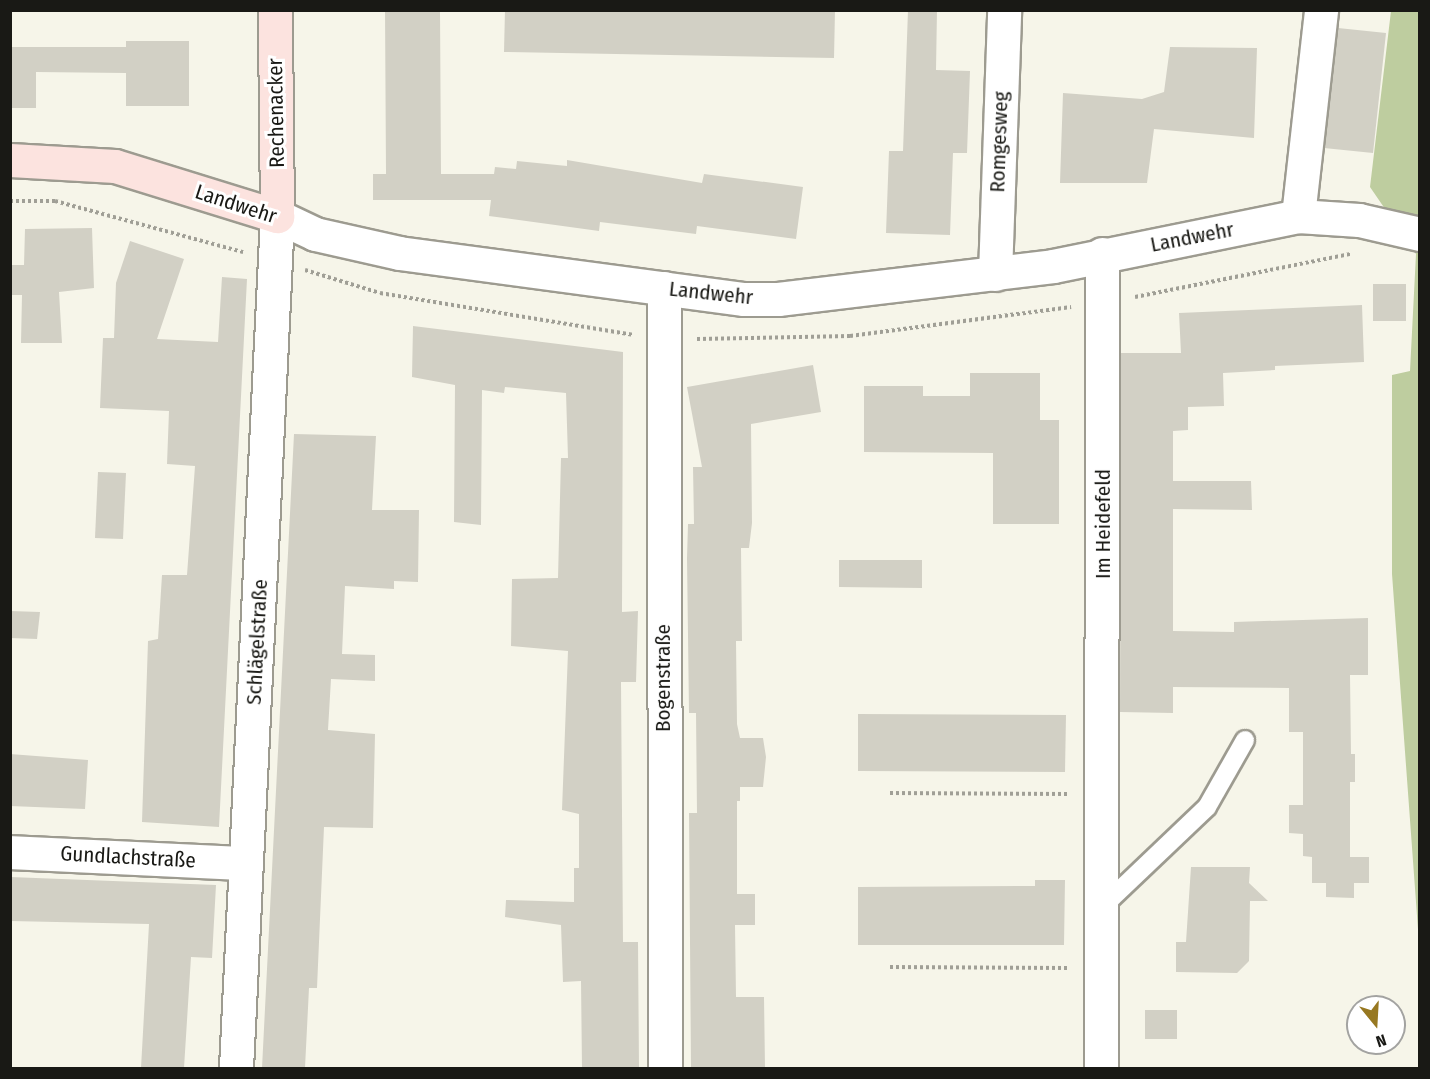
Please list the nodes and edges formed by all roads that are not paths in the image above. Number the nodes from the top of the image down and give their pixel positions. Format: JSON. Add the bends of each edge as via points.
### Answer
{"nodes":[{"id":1,"x":275,"y":10,"type":"edge"},
{"id":2,"x":1004,"y":10,"type":"edge"},
{"id":3,"x":1321,"y":10,"type":"edge"},
{"id":4,"x":10,"y":160,"type":"edge"},
{"id":5,"x":277,"y":216,"type":"junction"},
{"id":6,"x":1298,"y":216,"type":"junction"},
{"id":7,"x":1419,"y":234,"type":"edge"},
{"id":8,"x":1102,"y":254,"type":"junction"},
{"id":9,"x":995,"y":274,"type":"junction"},
{"id":10,"x":664,"y":288,"type":"junction"},
{"id":11,"x":1245,"y":740,"type":"dead end"},
{"id":12,"x":10,"y":852,"type":"edge"},
{"id":13,"x":246,"y":862,"type":"junction"},
{"id":14,"x":1101,"y":908,"type":"junction"},
{"id":15,"x":236,"y":1068,"type":"edge"},
{"id":16,"x":665,"y":1068,"type":"edge"},
{"id":17,"x":1101,"y":1068,"type":"edge"}],
"edges":[{"from":1,"to":5,"type":"street","name":"Rechenacker"},
{"from":2,"to":9,"type":"street","name":"Romgesweg"},
{"from":3,"to":6,"type":"street"},
{"from":4,"to":5,"type":"street","name":"Landwehr","via":[[115,166]]},
{"from":5,"to":10,"type":"street","name":"Landwehr","via":[[315,234],[399,253]]},
{"from":5,"to":13,"type":"street","name":"Schlägelstraße"},
{"from":6,"to":7,"type":"street","name":"Landwehr","via":[[1359,220]]},
{"from":6,"to":8,"type":"street","name":"Landwehr"},
{"from":8,"to":9,"type":"street","name":"Landwehr"},
{"from":8,"to":14,"type":"street","name":"Im Heidefeld"},
{"from":9,"to":10,"type":"street","name":"Landwehr","via":[[778,300]]},
{"from":10,"to":16,"type":"street","name":"Bogenstraße"},
{"from":11,"to":14,"type":"lane","via":[[1207,807]]},
{"from":12,"to":13,"type":"street","name":"Gundlachstraße"},
{"from":13,"to":15,"type":"street","name":"Schlägelstraße"},
{"from":14,"to":17,"type":"street","name":"Im Heidefeld"}]}
